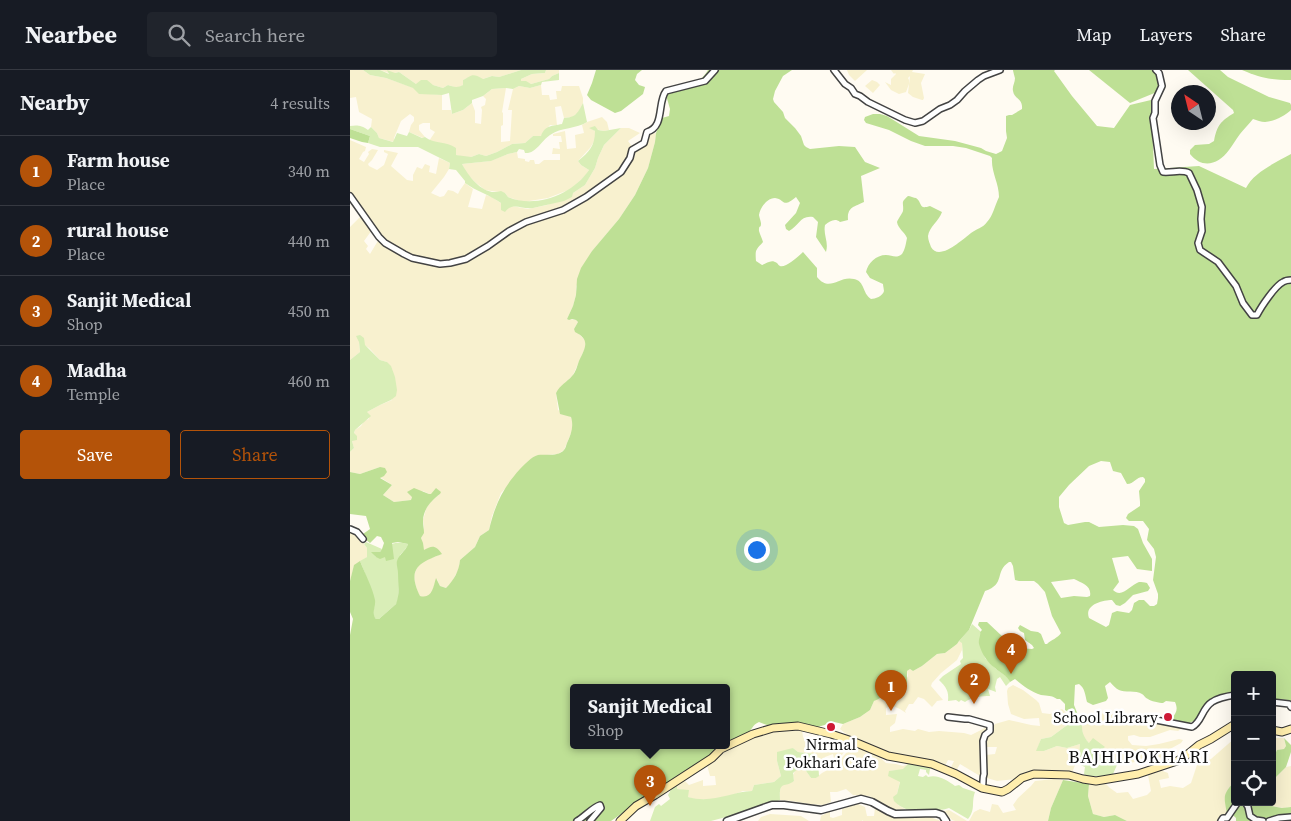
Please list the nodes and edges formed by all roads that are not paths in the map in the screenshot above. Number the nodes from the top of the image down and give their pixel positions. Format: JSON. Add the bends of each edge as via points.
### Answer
{"nodes":[{"id":1,"x":715,"y":70,"type":"edge"},
{"id":2,"x":834,"y":70,"type":"edge"},
{"id":3,"x":1000,"y":70,"type":"edge"},
{"id":4,"x":1156,"y":70,"type":"edge"},
{"id":5,"x":350,"y":196,"type":"edge"},
{"id":6,"x":1291,"y":280,"type":"edge"},
{"id":7,"x":350,"y":530,"type":"edge"},
{"id":8,"x":363,"y":539,"type":"dead end"},
{"id":9,"x":1231,"y":696,"type":"edge"},
{"id":10,"x":1276,"y":702,"type":"edge"},
{"id":11,"x":1291,"y":708,"type":"edge"},
{"id":12,"x":948,"y":717,"type":"dead end"},
{"id":13,"x":1156,"y":720,"type":"dead end"},
{"id":14,"x":1291,"y":724,"type":"edge"},
{"id":15,"x":1231,"y":726,"type":"edge"},
{"id":16,"x":1291,"y":729,"type":"edge"},
{"id":17,"x":1276,"y":731,"type":"edge"},
{"id":18,"x":730,"y":745,"type":"edge"},
{"id":19,"x":721,"y":749,"type":"edge"},
{"id":20,"x":982,"y":788,"type":"junction"},
{"id":21,"x":1235,"y":806,"type":"edge"},
{"id":22,"x":1247,"y":806,"type":"edge"},
{"id":23,"x":1291,"y":817,"type":"edge"},
{"id":24,"x":577,"y":821,"type":"edge"},
{"id":25,"x":590,"y":821,"type":"edge"},
{"id":26,"x":620,"y":821,"type":"edge"},
{"id":27,"x":727,"y":821,"type":"edge"},
{"id":28,"x":946,"y":821,"type":"edge"},
{"id":29,"x":1221,"y":821,"type":"edge"},
{"id":30,"x":1263,"y":821,"type":"edge"},
{"id":31,"x":1269,"y":821,"type":"edge"}],
"edges":[{"from":1,"to":5,"type":"street","via":[[705,81],[666,91],[657,124],[647,132],[644,143],[632,150],[621,172],[603,186],[571,206],[508,231],[466,258],[440,264],[404,254],[379,237]]},
{"from":2,"to":3,"type":"street","via":[[855,94],[915,123],[950,105],[984,76]]},
{"from":4,"to":6,"type":"street","via":[[1162,86],[1155,101],[1153,118],[1160,165],[1163,172],[1189,173],[1194,182],[1202,207],[1200,250],[1218,262],[1252,315],[1257,315],[1276,287]]},
{"from":7,"to":8,"type":"street"},
{"from":9,"to":13,"type":"street","via":[[1211,702],[1197,725],[1192,727]]},
{"from":10,"to":11,"type":"street","via":[[1289,704]]},
{"from":12,"to":20,"type":"street","via":[[990,725],[983,741]]},
{"from":14,"to":16,"type":"street"},
{"from":15,"to":20,"type":"main road","via":[[1198,745],[1183,758],[1138,774],[1096,781],[1069,775],[1034,774],[1002,792]]},
{"from":16,"to":17,"type":"main road"},
{"from":18,"to":20,"type":"main road","via":[[767,729],[798,726],[831,734],[888,756],[932,764]]},
{"from":19,"to":26,"type":"main road","via":[[636,806]]},
{"from":21,"to":29,"type":"street"},
{"from":22,"to":30,"type":"street","via":[[1250,816]]},
{"from":23,"to":31,"type":"street"},
{"from":24,"to":25,"type":"street","via":[[600,805]]},
{"from":27,"to":28,"type":"street","via":[[772,805],[821,810],[862,798],[895,814],[936,813]]}]}
